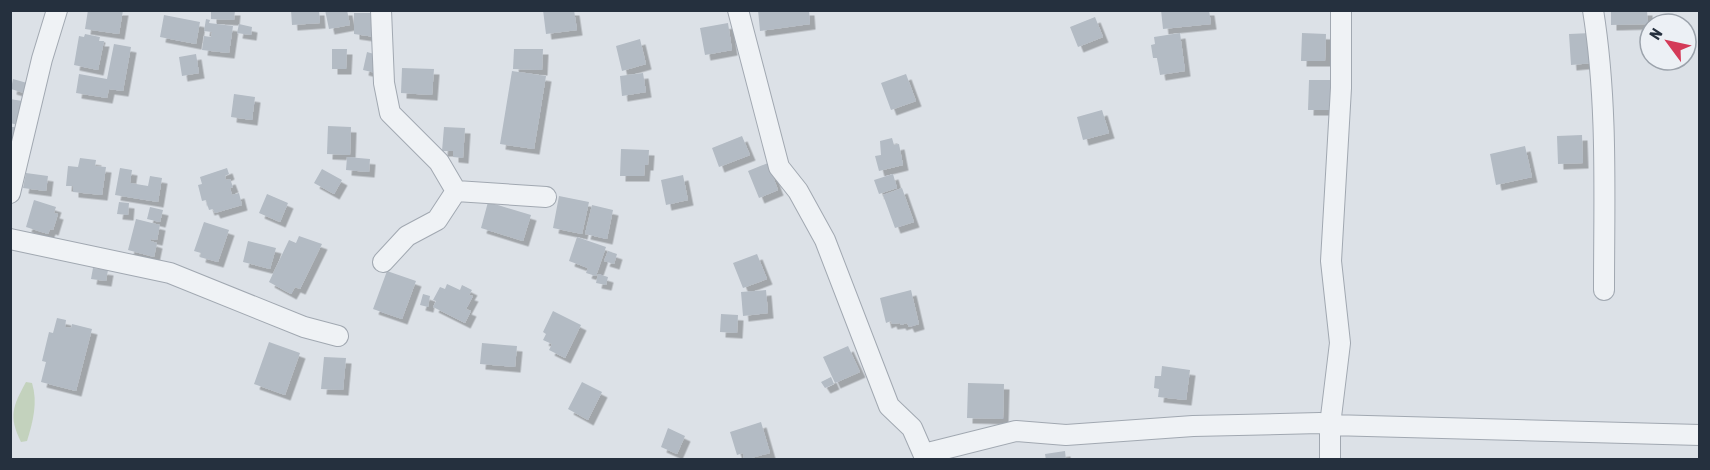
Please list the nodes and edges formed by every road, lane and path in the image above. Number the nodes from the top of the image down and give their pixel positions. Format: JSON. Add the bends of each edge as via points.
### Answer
{"nodes":[{"id":1,"x":57,"y":10,"type":"edge"},
{"id":2,"x":381,"y":10,"type":"edge"},
{"id":3,"x":738,"y":10,"type":"edge"},
{"id":4,"x":1341,"y":10,"type":"edge"},
{"id":5,"x":1593,"y":10,"type":"edge"},
{"id":6,"x":456,"y":191,"type":"junction"},
{"id":7,"x":10,"y":193,"type":"edge"},
{"id":8,"x":546,"y":197,"type":"dead end"},
{"id":9,"x":10,"y":239,"type":"edge"},
{"id":10,"x":383,"y":262,"type":"dead end"},
{"id":11,"x":1604,"y":290,"type":"dead end"},
{"id":12,"x":338,"y":336,"type":"dead end"},
{"id":13,"x":1330,"y":425,"type":"junction"},
{"id":14,"x":1700,"y":435,"type":"edge"},
{"id":15,"x":925,"y":457,"type":"edge"},
{"id":16,"x":1330,"y":459,"type":"edge"}],
"edges":[{"from":1,"to":7,"type":"street"},
{"from":2,"to":6,"type":"street","via":[[384,83],[390,113],[439,162]]},
{"from":3,"to":15,"type":"street","via":[[779,167],[798,191],[825,240],[889,406],[912,428]]},
{"from":4,"to":13,"type":"street","via":[[1341,88],[1331,261],[1340,342]]},
{"from":5,"to":11,"type":"street","via":[[1603,114]]},
{"from":6,"to":8,"type":"street"},
{"from":6,"to":10,"type":"street","via":[[437,220],[407,236]]},
{"from":9,"to":12,"type":"street","via":[[170,273],[304,327]]},
{"from":13,"to":14,"type":"street"},
{"from":13,"to":15,"type":"street","via":[[1240,424],[1066,435],[1016,431]]},
{"from":13,"to":16,"type":"street"}]}
